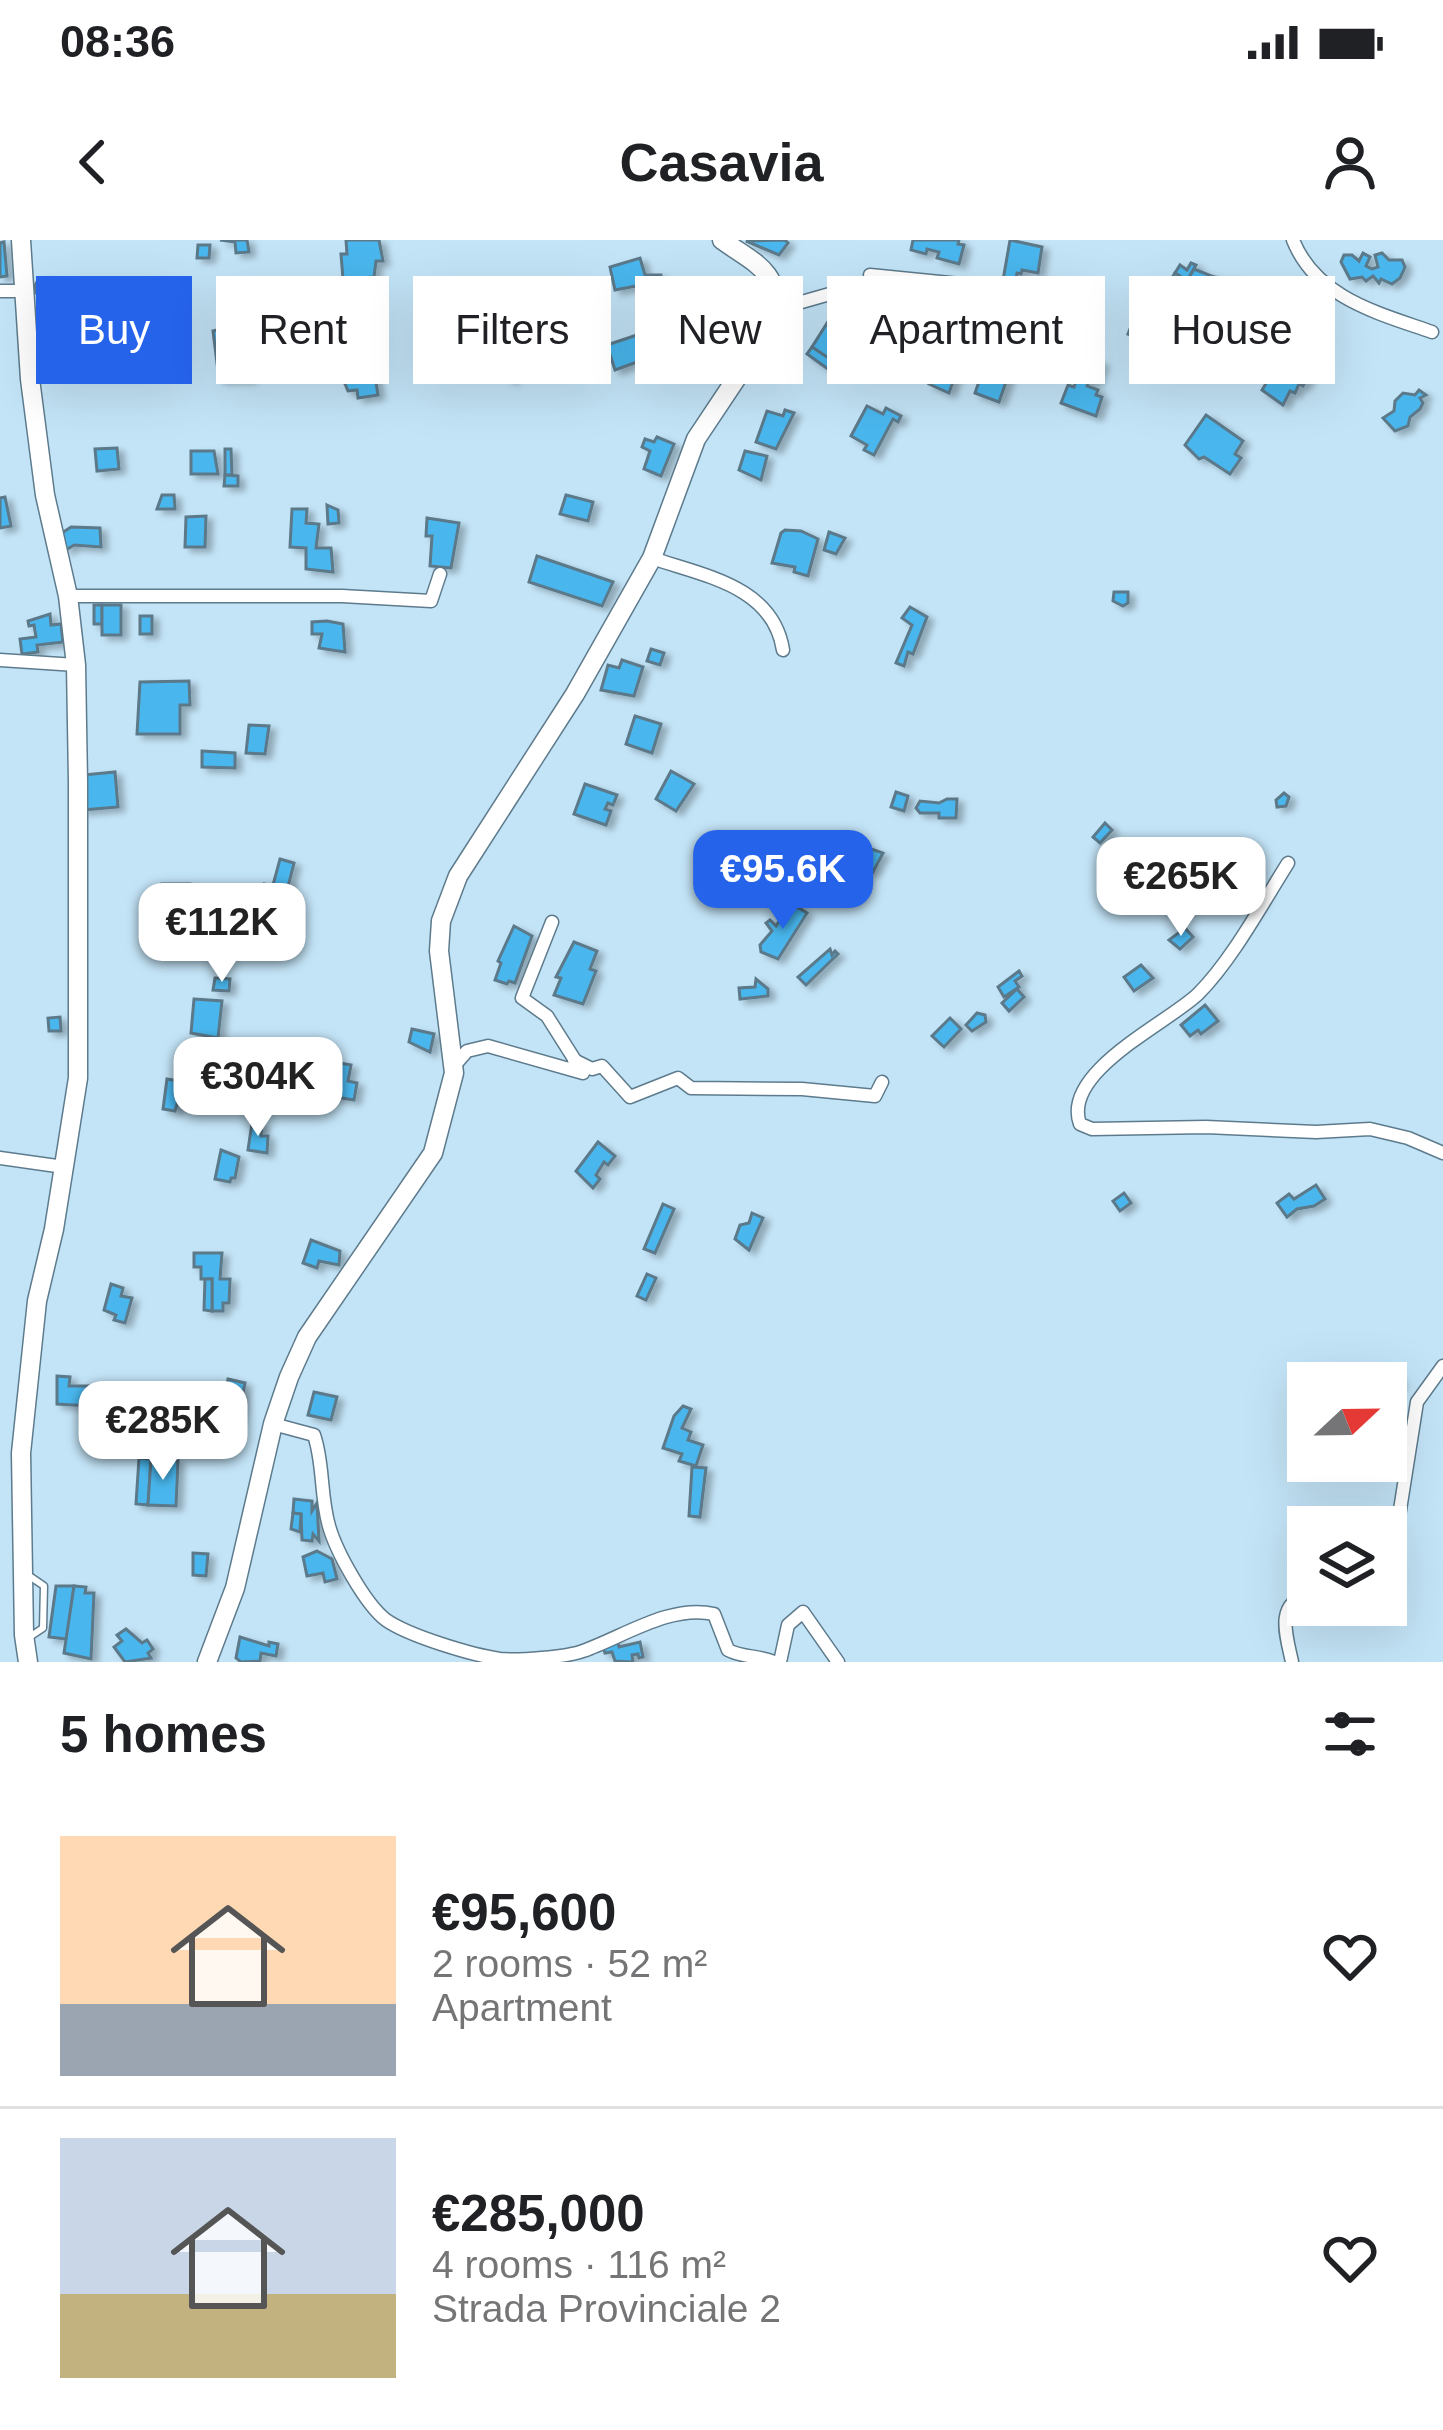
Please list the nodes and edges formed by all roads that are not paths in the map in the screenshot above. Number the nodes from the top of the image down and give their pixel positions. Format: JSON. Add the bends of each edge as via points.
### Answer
{"nodes":[{"id":1,"x":21,"y":240,"type":"edge"},
{"id":2,"x":722,"y":240,"type":"edge"},
{"id":3,"x":1292,"y":240,"type":"edge"},
{"id":4,"x":771,"y":276,"type":"edge"},
{"id":5,"x":0,"y":291,"type":"edge"},
{"id":6,"x":26,"y":291,"type":"junction"},
{"id":7,"x":1432,"y":332,"type":"dead end"},
{"id":8,"x":730,"y":384,"type":"edge"},
{"id":9,"x":652,"y":558,"type":"junction"},
{"id":10,"x":440,"y":574,"type":"dead end"},
{"id":11,"x":68,"y":596,"type":"junction"},
{"id":12,"x":783,"y":650,"type":"dead end"},
{"id":13,"x":0,"y":660,"type":"edge"},
{"id":14,"x":76,"y":664,"type":"junction"},
{"id":15,"x":1288,"y":863,"type":"dead end"},
{"id":16,"x":552,"y":922,"type":"dead end"},
{"id":17,"x":574,"y":1060,"type":"junction"},
{"id":18,"x":454,"y":1066,"type":"junction"},
{"id":19,"x":882,"y":1082,"type":"dead end"},
{"id":20,"x":1443,"y":1153,"type":"edge"},
{"id":21,"x":0,"y":1158,"type":"edge"},
{"id":22,"x":64,"y":1167,"type":"junction"},
{"id":23,"x":1443,"y":1366,"type":"edge"},
{"id":24,"x":272,"y":1424,"type":"junction"},
{"id":25,"x":1401,"y":1506,"type":"edge"},
{"id":26,"x":1287,"y":1615,"type":"edge"},
{"id":27,"x":584,"y":1657,"type":"edge"},
{"id":28,"x":28,"y":1662,"type":"edge"},
{"id":29,"x":207,"y":1662,"type":"edge"},
{"id":30,"x":777,"y":1662,"type":"edge"},
{"id":31,"x":838,"y":1662,"type":"edge"},
{"id":32,"x":1292,"y":1662,"type":"edge"}],
"edges":[{"from":1,"to":6,"type":"street"},
{"from":2,"to":4,"type":"street"},
{"from":3,"to":7,"type":"street","via":[[1301,262],[1350,304]]},
{"from":5,"to":6,"type":"street"},
{"from":6,"to":11,"type":"street","via":[[29,379]]},
{"from":8,"to":9,"type":"street","via":[[696,439]]},
{"from":9,"to":12,"type":"street","via":[[748,591],[780,633]]},
{"from":9,"to":18,"type":"street","via":[[458,877],[439,951]]},
{"from":10,"to":11,"type":"street","via":[[431,601]]},
{"from":11,"to":14,"type":"street"},
{"from":13,"to":14,"type":"street"},
{"from":14,"to":22,"type":"street","via":[[78,1078]]},
{"from":15,"to":20,"type":"street","via":[[1198,993],[1118,1051],[1080,1096],[1081,1124],[1370,1129]]},
{"from":16,"to":17,"type":"street","via":[[522,998],[547,1016]]},
{"from":17,"to":18,"type":"street","via":[[583,1073],[488,1046],[467,1051]]},
{"from":17,"to":19,"type":"street","via":[[602,1066],[630,1097],[678,1078],[692,1088],[875,1096]]},
{"from":18,"to":24,"type":"street","via":[[433,1153],[308,1337]]},
{"from":21,"to":22,"type":"street"},
{"from":22,"to":28,"type":"street","via":[[37,1301],[21,1453]]},
{"from":23,"to":25,"type":"street","via":[[1417,1402]]},
{"from":24,"to":27,"type":"street","via":[[314,1435],[328,1524],[385,1619],[501,1659]]},
{"from":24,"to":29,"type":"street","via":[[235,1588]]},
{"from":26,"to":32,"type":"street"},
{"from":27,"to":30,"type":"street","via":[[607,1638],[696,1610],[714,1613],[728,1650]]},
{"from":30,"to":31,"type":"street","via":[[788,1625],[803,1612]]}]}
